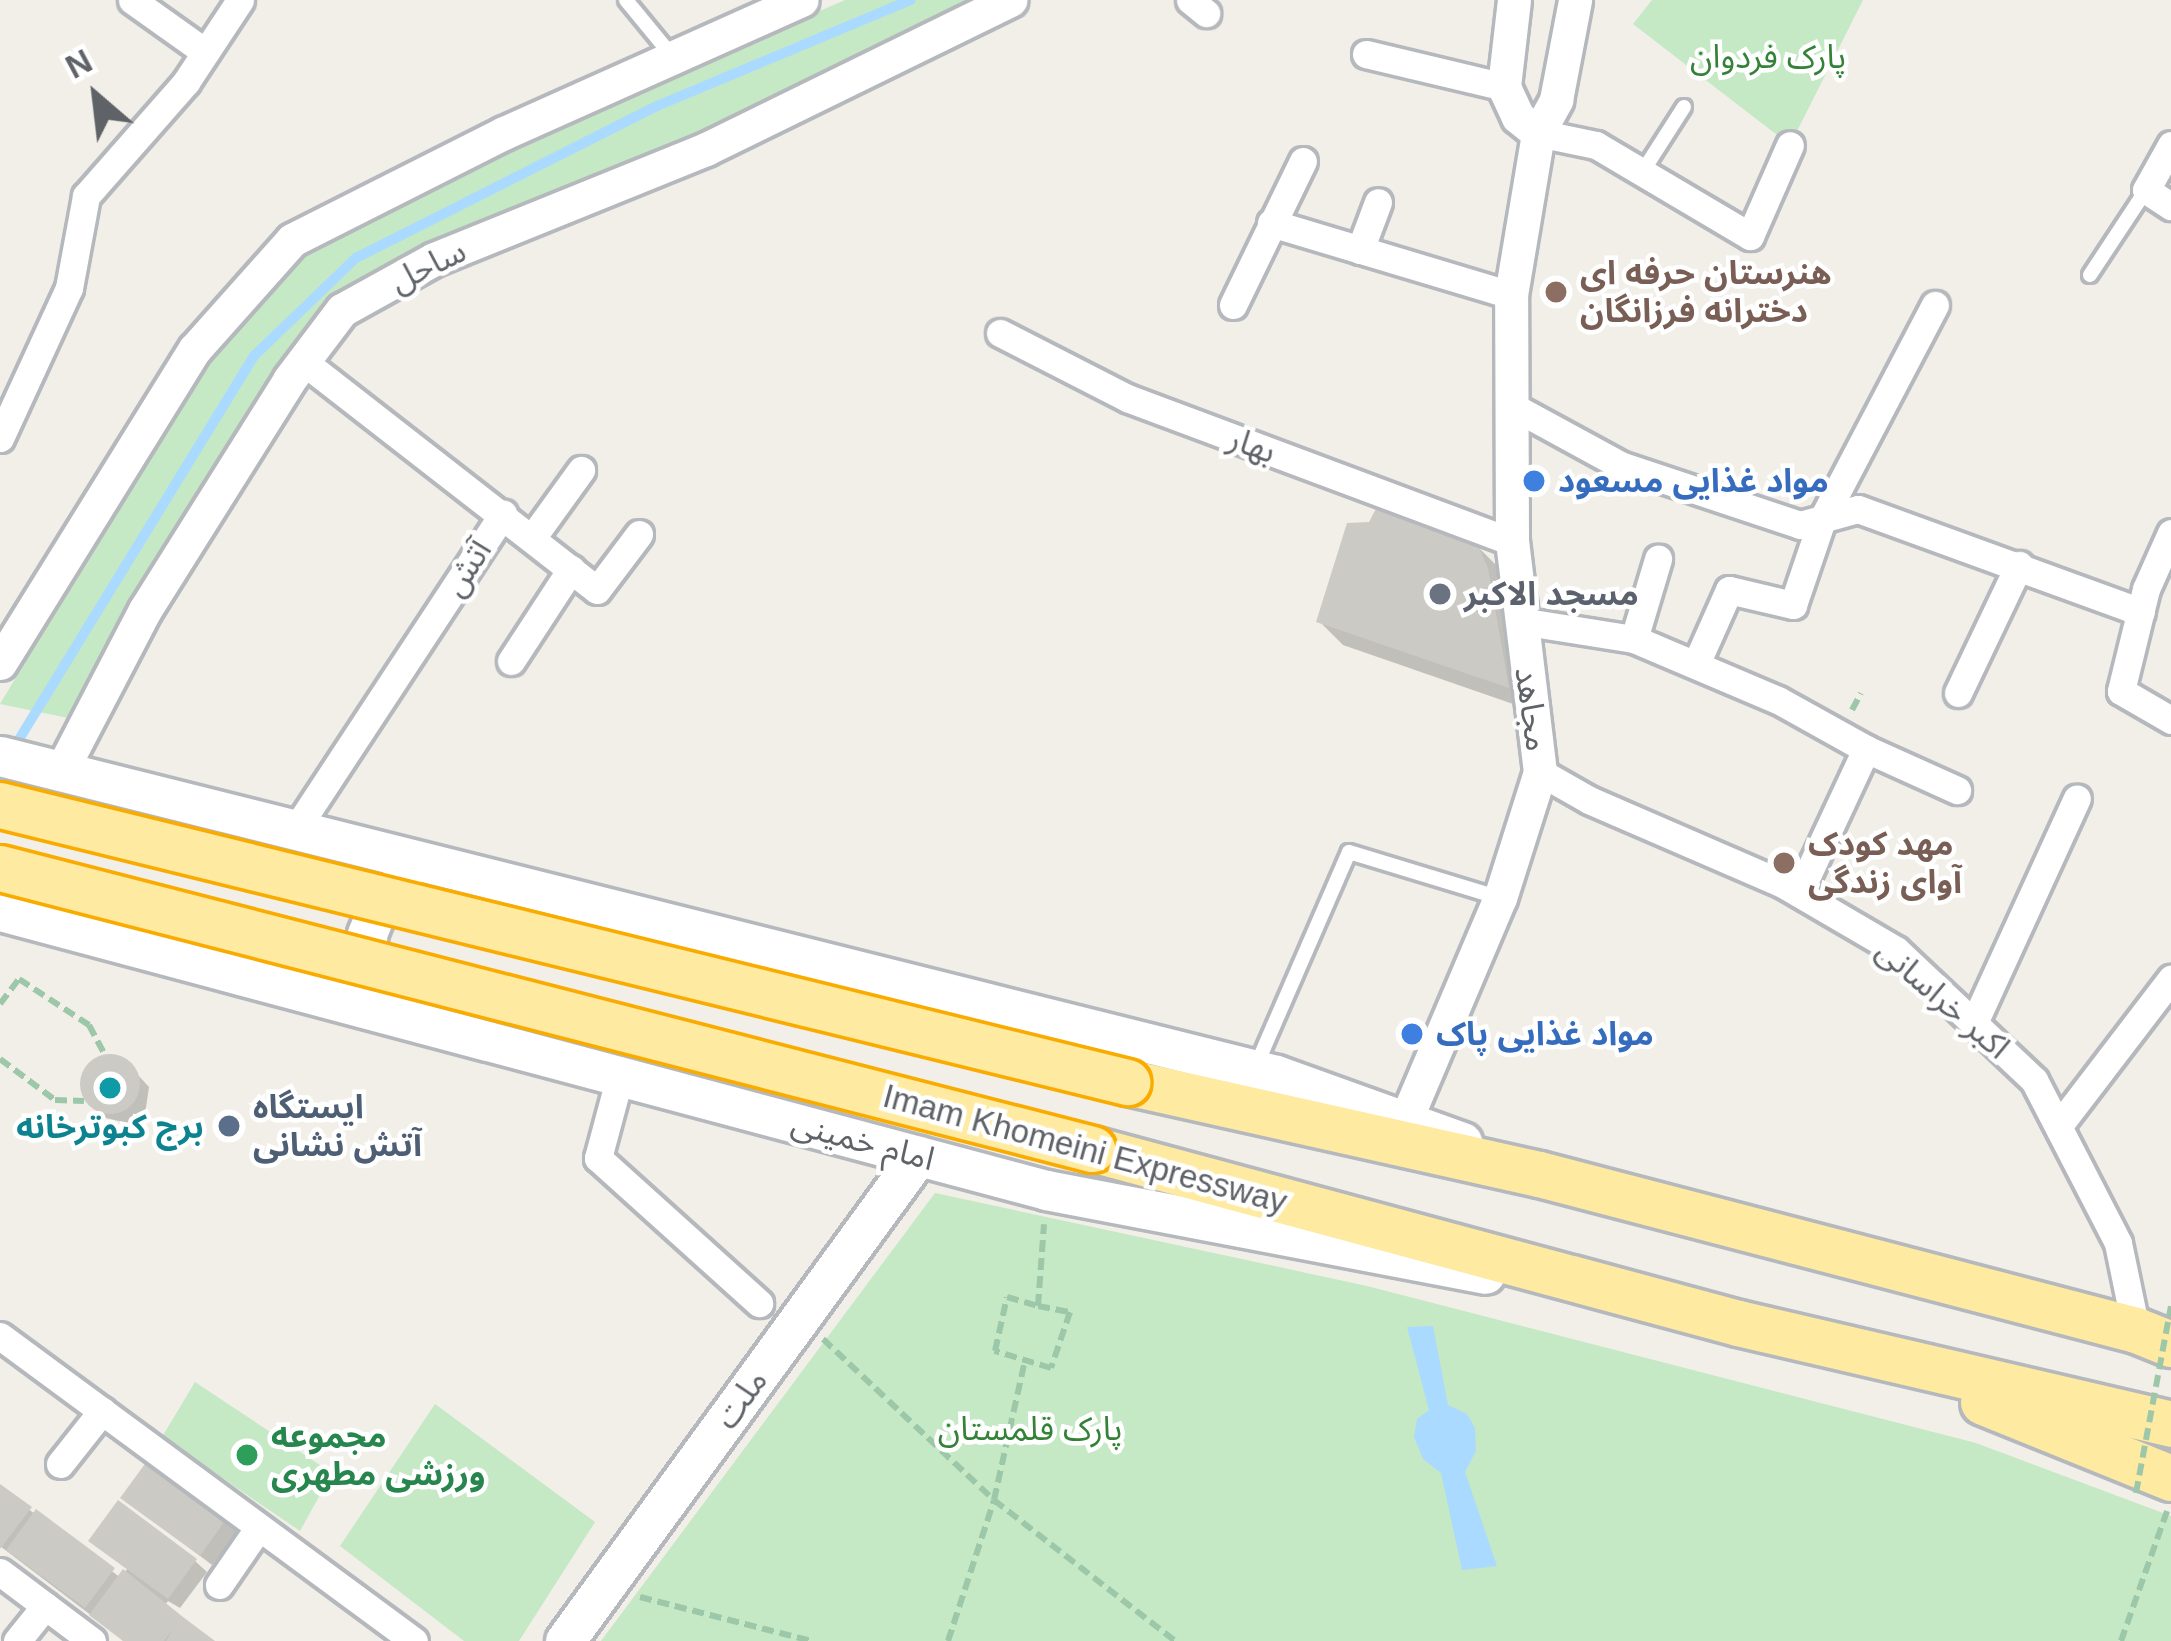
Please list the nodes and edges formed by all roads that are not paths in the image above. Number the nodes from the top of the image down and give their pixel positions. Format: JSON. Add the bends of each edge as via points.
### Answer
{"nodes":[{"id":1,"x":132,"y":0,"type":"edge"},
{"id":2,"x":240,"y":0,"type":"edge"},
{"id":3,"x":626,"y":0,"type":"edge"},
{"id":4,"x":802,"y":0,"type":"edge"},
{"id":5,"x":1010,"y":0,"type":"edge"},
{"id":6,"x":1514,"y":0,"type":"edge"},
{"id":7,"x":1575,"y":0,"type":"edge"},
{"id":8,"x":205,"y":52,"type":"junction"},
{"id":9,"x":1366,"y":54,"type":"dead end"},
{"id":10,"x":672,"y":56,"type":"junction"},
{"id":11,"x":1504,"y":86,"type":"junction"},
{"id":12,"x":1684,"y":107,"type":"dead end"},
{"id":13,"x":1538,"y":133,"type":"junction"},
{"id":14,"x":2171,"y":145,"type":"edge"},
{"id":15,"x":1790,"y":146,"type":"dead end"},
{"id":16,"x":1303,"y":161,"type":"dead end"},
{"id":17,"x":1643,"y":171,"type":"junction"},
{"id":18,"x":2146,"y":190,"type":"junction"},
{"id":19,"x":1378,"y":202,"type":"dead end"},
{"id":20,"x":2171,"y":206,"type":"edge"},
{"id":21,"x":1271,"y":223,"type":"junction"},
{"id":22,"x":1360,"y":250,"type":"junction"},
{"id":23,"x":2090,"y":275,"type":"dead end"},
{"id":24,"x":1511,"y":295,"type":"junction"},
{"id":25,"x":1233,"y":304,"type":"dead end"},
{"id":26,"x":1935,"y":305,"type":"dead end"},
{"id":27,"x":1000,"y":333,"type":"dead end"},
{"id":28,"x":304,"y":362,"type":"junction"},
{"id":29,"x":1512,"y":406,"type":"junction"},
{"id":30,"x":0,"y":438,"type":"edge"},
{"id":31,"x":581,"y":470,"type":"dead end"},
{"id":32,"x":503,"y":514,"type":"junction"},
{"id":33,"x":1822,"y":520,"type":"junction"},
{"id":34,"x":2171,"y":533,"type":"edge"},
{"id":35,"x":639,"y":534,"type":"dead end"},
{"id":36,"x":532,"y":538,"type":"junction"},
{"id":37,"x":1512,"y":542,"type":"junction"},
{"id":38,"x":1658,"y":559,"type":"dead end"},
{"id":39,"x":2019,"y":565,"type":"junction"},
{"id":40,"x":572,"y":569,"type":"junction"},
{"id":41,"x":2141,"y":611,"type":"junction"},
{"id":42,"x":1520,"y":621,"type":"junction"},
{"id":43,"x":1634,"y":639,"type":"junction"},
{"id":44,"x":511,"y":661,"type":"dead end"},
{"id":45,"x":0,"y":663,"type":"edge"},
{"id":46,"x":1696,"y":664,"type":"junction"},
{"id":47,"x":1958,"y":693,"type":"dead end"},
{"id":48,"x":2171,"y":720,"type":"edge"},
{"id":49,"x":1865,"y":749,"type":"junction"},
{"id":50,"x":0,"y":756,"type":"edge"},
{"id":51,"x":1540,"y":772,"type":"junction"},
{"id":52,"x":60,"y":773,"type":"junction"},
{"id":53,"x":1957,"y":790,"type":"dead end"},
{"id":54,"x":2077,"y":798,"type":"dead end"},
{"id":55,"x":0,"y":806,"type":"edge"},
{"id":56,"x":294,"y":832,"type":"junction"},
{"id":57,"x":346,"y":844,"type":"junction"},
{"id":58,"x":426,"y":864,"type":"junction"},
{"id":59,"x":0,"y":868,"type":"edge"},
{"id":60,"x":1799,"y":893,"type":"junction"},
{"id":61,"x":1500,"y":898,"type":"junction"},
{"id":62,"x":6,"y":920,"type":"edge"},
{"id":63,"x":2171,"y":979,"type":"edge"},
{"id":64,"x":310,"y":993,"type":"junction"},
{"id":65,"x":379,"y":1011,"type":"junction"},
{"id":66,"x":1974,"y":1023,"type":"junction"},
{"id":67,"x":1254,"y":1070,"type":"junction"},
{"id":68,"x":620,"y":1076,"type":"junction"},
{"id":69,"x":1406,"y":1119,"type":"junction"},
{"id":70,"x":2060,"y":1124,"type":"junction"},
{"id":71,"x":918,"y":1156,"type":"junction"},
{"id":72,"x":1539,"y":1174,"type":"junction"},
{"id":73,"x":759,"y":1303,"type":"dead end"},
{"id":74,"x":1738,"y":1323,"type":"junction"},
{"id":75,"x":2159,"y":1327,"type":"edge"},
{"id":76,"x":0,"y":1336,"type":"edge"},
{"id":77,"x":1864,"y":1351,"type":"junction"},
{"id":78,"x":102,"y":1411,"type":"junction"},
{"id":79,"x":2171,"y":1424,"type":"edge"},
{"id":80,"x":60,"y":1464,"type":"dead end"},
{"id":81,"x":2153,"y":1486,"type":"edge"},
{"id":82,"x":259,"y":1527,"type":"junction"},
{"id":83,"x":0,"y":1572,"type":"edge"},
{"id":84,"x":219,"y":1585,"type":"dead end"},
{"id":85,"x":45,"y":1606,"type":"junction"},
{"id":86,"x":17,"y":1641,"type":"edge"},
{"id":87,"x":92,"y":1641,"type":"edge"},
{"id":88,"x":414,"y":1641,"type":"edge"},
{"id":89,"x":565,"y":1641,"type":"edge"}],
"edges":[{"from":1,"to":8,"type":"street"},
{"from":2,"to":8,"type":"street"},
{"from":3,"to":10,"type":"lane"},
{"from":4,"to":10,"type":"street"},
{"from":5,"to":28,"type":"street","name":"ساحل","via":[[706,149],[434,260],[343,310]]},
{"from":6,"to":11,"type":"street"},
{"from":7,"to":13,"type":"street","name":"مجاهد","via":[[1556,100]]},
{"from":8,"to":30,"type":"street","via":[[86,196],[69,288]]},
{"from":9,"to":11,"type":"street"},
{"from":10,"to":45,"type":"street","via":[[292,240],[195,349]]},
{"from":11,"to":13,"type":"street","via":[[1518,117]]},
{"from":12,"to":17,"type":"lane"},
{"from":13,"to":17,"type":"street","via":[[1597,146]]},
{"from":13,"to":24,"type":"street","name":"مجاهد"},
{"from":14,"to":18,"type":"street"},
{"from":15,"to":17,"type":"street","via":[[1750,236]]},
{"from":16,"to":21,"type":"street"},
{"from":18,"to":20,"type":"street"},
{"from":18,"to":23,"type":"lane"},
{"from":19,"to":22,"type":"street"},
{"from":21,"to":22,"type":"street"},
{"from":21,"to":25,"type":"street"},
{"from":22,"to":24,"type":"street"},
{"from":24,"to":29,"type":"street","name":"مجاهد"},
{"from":26,"to":33,"type":"street"},
{"from":27,"to":37,"type":"street","name":"بهار","via":[[1127,398]]},
{"from":28,"to":32,"type":"street","name":"آتش"},
{"from":28,"to":52,"type":"street","name":"ساحل","via":[[145,610]]},
{"from":29,"to":33,"type":"street","via":[[1620,465],[1800,525]]},
{"from":29,"to":37,"type":"street","name":"مجاهد"},
{"from":31,"to":36,"type":"street"},
{"from":32,"to":36,"type":"street"},
{"from":32,"to":56,"type":"street","name":"آتش"},
{"from":33,"to":39,"type":"street","via":[[1858,509]]},
{"from":33,"to":46,"type":"street","via":[[1793,604],[1729,590]]},
{"from":34,"to":41,"type":"street"},
{"from":35,"to":40,"type":"street","via":[[597,590]]},
{"from":36,"to":40,"type":"street"},
{"from":37,"to":42,"type":"street","name":"مجاهد"},
{"from":38,"to":43,"type":"street"},
{"from":39,"to":41,"type":"street"},
{"from":39,"to":47,"type":"street"},
{"from":40,"to":44,"type":"street"},
{"from":41,"to":48,"type":"street","via":[[2120,691]]},
{"from":42,"to":43,"type":"street"},
{"from":42,"to":51,"type":"street","name":"مجاهد"},
{"from":43,"to":46,"type":"street"},
{"from":46,"to":49,"type":"street"},
{"from":49,"to":53,"type":"street"},
{"from":49,"to":60,"type":"street"},
{"from":50,"to":52,"type":"main road"},
{"from":51,"to":60,"type":"street","name":"اکبر خراسانی"},
{"from":51,"to":61,"type":"street","name":"مجاهد"},
{"from":52,"to":56,"type":"main road"},
{"from":54,"to":66,"type":"street"},
{"from":55,"to":72,"type":"highway","bridge":true,"via":[[1127,1082]]},
{"from":56,"to":57,"type":"main road"},
{"from":57,"to":58,"type":"main road"},
{"from":57,"to":64,"type":"main road","via":[[361,886],[359,920],[350,950]]},
{"from":58,"to":65,"type":"main road","via":[[379,904],[368,934],[367,988]]},
{"from":58,"to":67,"type":"main road"},
{"from":59,"to":74,"type":"highway","name":"Imam Khomeini Expressway","bridge":true},
{"from":60,"to":66,"type":"street","name":"اکبر خراسانی","via":[[1897,950]]},
{"from":61,"to":67,"type":"lane","via":[[1349,852]]},
{"from":61,"to":69,"type":"street","name":"مجاهد"},
{"from":62,"to":64,"type":"main road","name":"امام خمینی"},
{"from":63,"to":70,"type":"street"},
{"from":64,"to":65,"type":"main road","name":"امام خمینی"},
{"from":65,"to":68,"type":"main road","name":"امام خمینی"},
{"from":66,"to":70,"type":"street","name":"اکبر خراسانی","via":[[2034,1080]]},
{"from":67,"to":69,"type":"main road"},
{"from":68,"to":71,"type":"main road","name":"امام خمینی"},
{"from":68,"to":73,"type":"street","via":[[598,1158]]},
{"from":69,"to":72,"type":"main road"},
{"from":70,"to":75,"type":"street","name":"اکبر خراسانی"},
{"from":71,"to":74,"type":"main road","name":"امام خمینی","via":[[1046,1190]]},
{"from":71,"to":89,"type":"main road","name":"ملت"},
{"from":72,"to":75,"type":"highway"},
{"from":74,"to":77,"type":"highway","name":"Imam Khomeini Expressway"},
{"from":76,"to":78,"type":"street"},
{"from":77,"to":79,"type":"highway","name":"Imam Khomeini Expressway"},
{"from":77,"to":81,"type":"highway"},
{"from":78,"to":80,"type":"street"},
{"from":78,"to":82,"type":"street"},
{"from":82,"to":84,"type":"street"},
{"from":82,"to":88,"type":"street"},
{"from":83,"to":85,"type":"street"},
{"from":85,"to":86,"type":"street"},
{"from":85,"to":87,"type":"street"}]}
